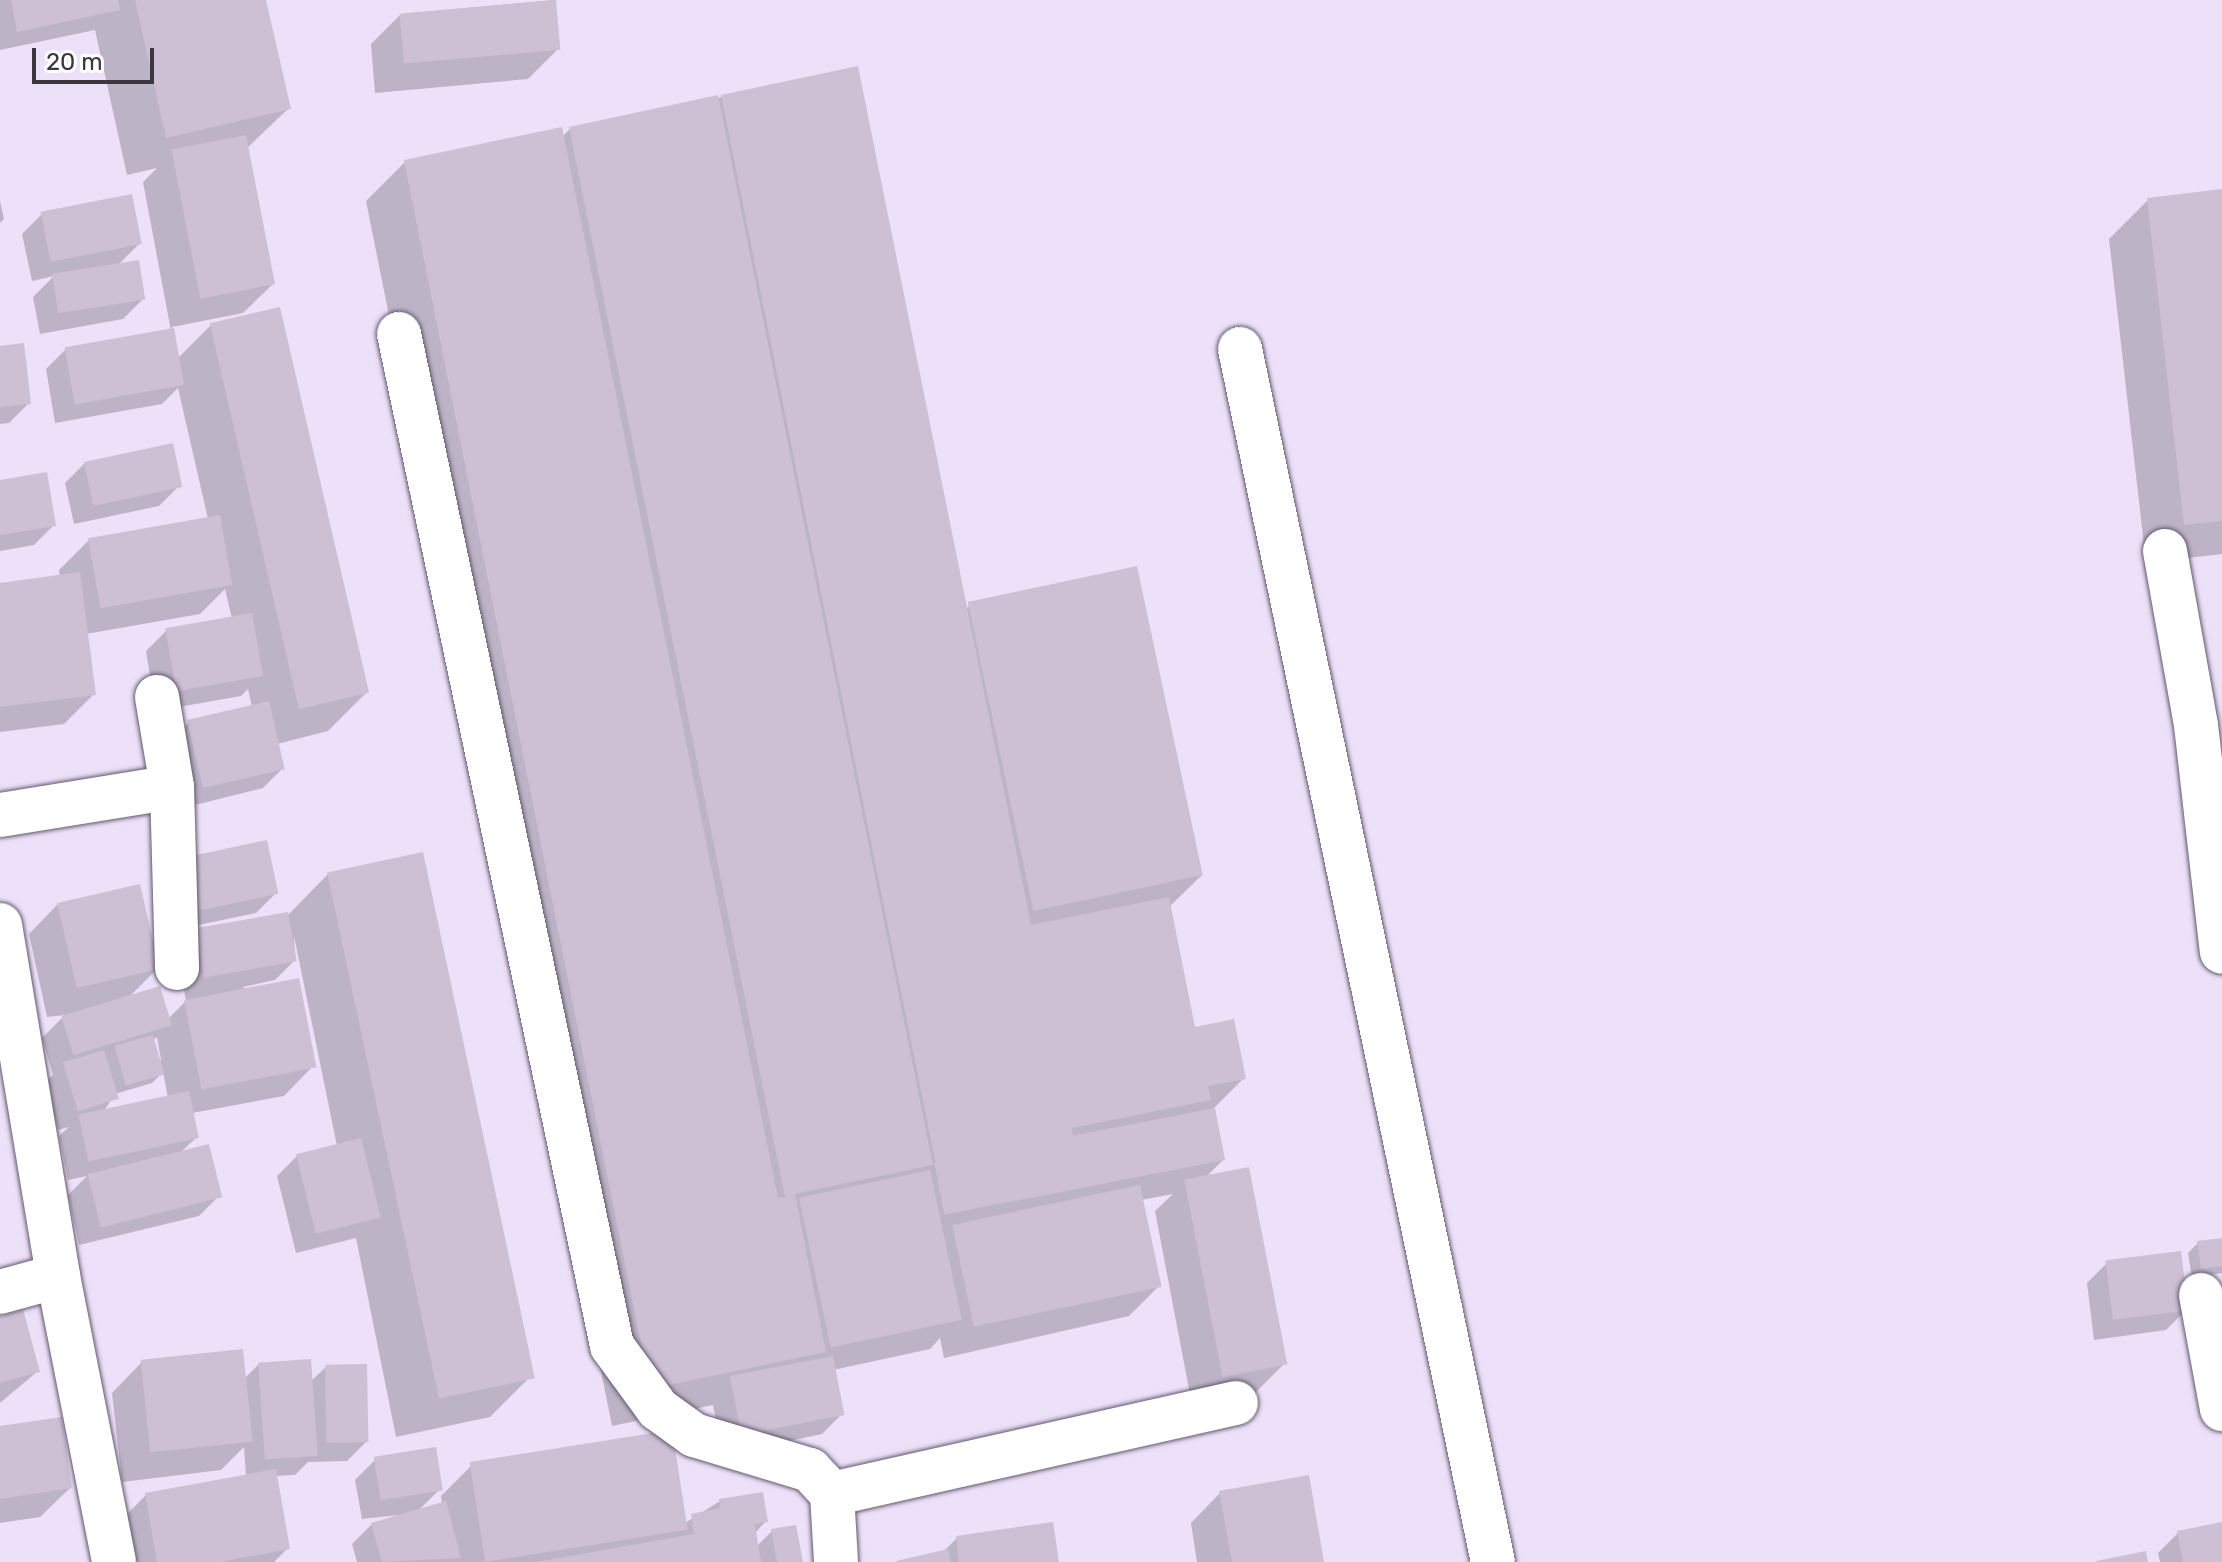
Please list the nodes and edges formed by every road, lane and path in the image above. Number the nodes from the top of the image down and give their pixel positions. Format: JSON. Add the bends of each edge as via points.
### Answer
{"nodes":[{"id":1,"x":399,"y":334,"type":"dead end"},
{"id":2,"x":1240,"y":349,"type":"dead end"},
{"id":3,"x":2165,"y":551,"type":"dead end"},
{"id":4,"x":157,"y":697,"type":"dead end"},
{"id":5,"x":172,"y":787,"type":"junction"},
{"id":6,"x":0,"y":815,"type":"edge"},
{"id":7,"x":0,"y":925,"type":"edge"},
{"id":8,"x":2222,"y":952,"type":"edge"},
{"id":9,"x":177,"y":968,"type":"dead end"},
{"id":10,"x":58,"y":1276,"type":"junction"},
{"id":11,"x":0,"y":1292,"type":"edge"},
{"id":12,"x":2201,"y":1295,"type":"dead end"},
{"id":13,"x":1236,"y":1403,"type":"dead end"},
{"id":14,"x":2222,"y":1409,"type":"edge"},
{"id":15,"x":832,"y":1494,"type":"junction"},
{"id":16,"x":114,"y":1562,"type":"edge"},
{"id":17,"x":836,"y":1562,"type":"edge"},
{"id":18,"x":1493,"y":1562,"type":"edge"}],
"edges":[{"from":1,"to":15,"type":"street","via":[[612,1346],[658,1409],[694,1435],[810,1470]]},
{"from":2,"to":18,"type":"street"},
{"from":3,"to":8,"type":"street","via":[[2196,725]]},
{"from":4,"to":5,"type":"street"},
{"from":5,"to":6,"type":"street"},
{"from":5,"to":9,"type":"street"},
{"from":7,"to":10,"type":"street"},
{"from":10,"to":11,"type":"street"},
{"from":10,"to":16,"type":"street"},
{"from":12,"to":14,"type":"street"},
{"from":13,"to":15,"type":"street"},
{"from":15,"to":17,"type":"street"}]}
